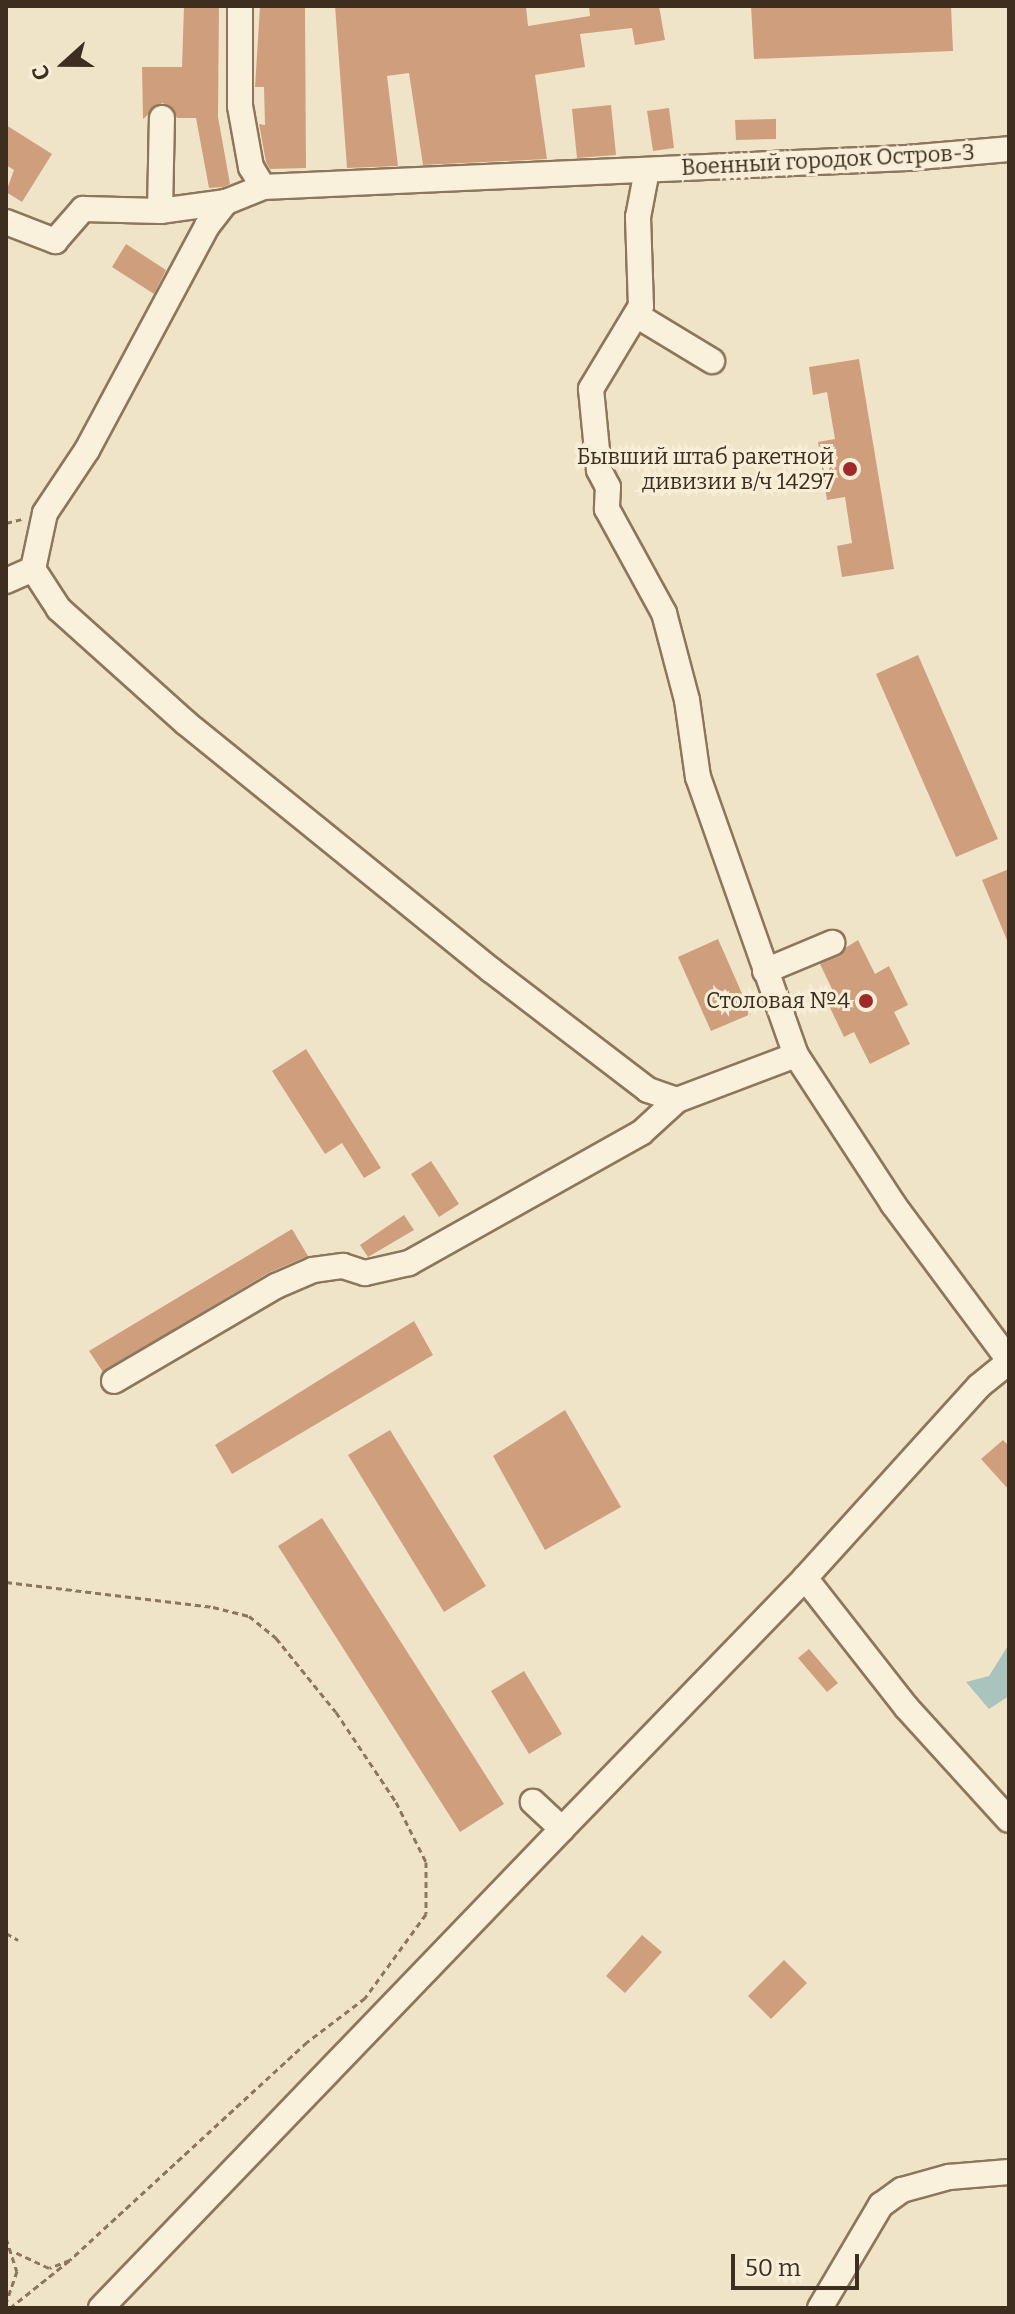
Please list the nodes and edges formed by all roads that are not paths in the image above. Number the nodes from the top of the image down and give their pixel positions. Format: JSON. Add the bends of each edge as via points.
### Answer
{"nodes":[{"id":1,"x":240,"y":6,"type":"edge"},
{"id":2,"x":162,"y":118,"type":"dead end"},
{"id":3,"x":1009,"y":149,"type":"edge"},
{"id":4,"x":647,"y":170,"type":"junction"},
{"id":5,"x":263,"y":187,"type":"junction"},
{"id":6,"x":226,"y":202,"type":"junction"},
{"id":7,"x":160,"y":211,"type":"junction"},
{"id":8,"x":6,"y":222,"type":"edge"},
{"id":9,"x":636,"y":315,"type":"junction"},
{"id":10,"x":712,"y":361,"type":"dead end"},
{"id":11,"x":33,"y":569,"type":"junction"},
{"id":12,"x":6,"y":581,"type":"edge"},
{"id":13,"x":832,"y":943,"type":"dead end"},
{"id":14,"x":765,"y":971,"type":"junction"},
{"id":15,"x":796,"y":1055,"type":"junction"},
{"id":16,"x":677,"y":1100,"type":"junction"},
{"id":17,"x":1009,"y":1361,"type":"edge"},
{"id":18,"x":114,"y":1381,"type":"dead end"},
{"id":19,"x":805,"y":1578,"type":"junction"},
{"id":20,"x":533,"y":1802,"type":"dead end"},
{"id":21,"x":1009,"y":1820,"type":"edge"},
{"id":22,"x":562,"y":1829,"type":"junction"},
{"id":23,"x":1009,"y":2172,"type":"edge"},
{"id":24,"x":101,"y":2308,"type":"edge"},
{"id":25,"x":820,"y":2308,"type":"edge"}],
"edges":[{"from":1,"to":5,"type":"street","via":[[240,106],[251,167]]},
{"from":2,"to":7,"type":"street"},
{"from":3,"to":4,"type":"street","name":"Военный городок Остров-3"},
{"from":4,"to":5,"type":"street","name":"Военный городок Остров-3"},
{"from":4,"to":9,"type":"street","via":[[638,217],[641,306]]},
{"from":5,"to":6,"type":"street","name":"Военный городок Остров-3"},
{"from":6,"to":7,"type":"street","name":"Военный городок Остров-3"},
{"from":6,"to":11,"type":"street","via":[[207,226],[87,450],[45,513]]},
{"from":7,"to":8,"type":"street","name":"Военный городок Остров-3","via":[[83,209],[55,241]]},
{"from":9,"to":10,"type":"street"},
{"from":9,"to":14,"type":"street","via":[[591,389],[599,470],[608,487],[607,509],[664,613],[687,700],[698,777]]},
{"from":11,"to":12,"type":"street"},
{"from":11,"to":16,"type":"street","via":[[59,609],[186,723],[648,1090]]},
{"from":13,"to":14,"type":"street"},
{"from":14,"to":15,"type":"street"},
{"from":15,"to":16,"type":"street"},
{"from":15,"to":17,"type":"street","via":[[888,1197]]},
{"from":16,"to":18,"type":"street","via":[[641,1133],[470,1234],[409,1263],[380,1270],[313,1270],[276,1286]]},
{"from":17,"to":19,"type":"street","via":[[979,1386]]},
{"from":19,"to":21,"type":"street","via":[[907,1708]]},
{"from":19,"to":22,"type":"street"},
{"from":20,"to":22,"type":"street"},
{"from":22,"to":24,"type":"street"},
{"from":23,"to":25,"type":"street","via":[[949,2177],[902,2190],[881,2205]]}]}
